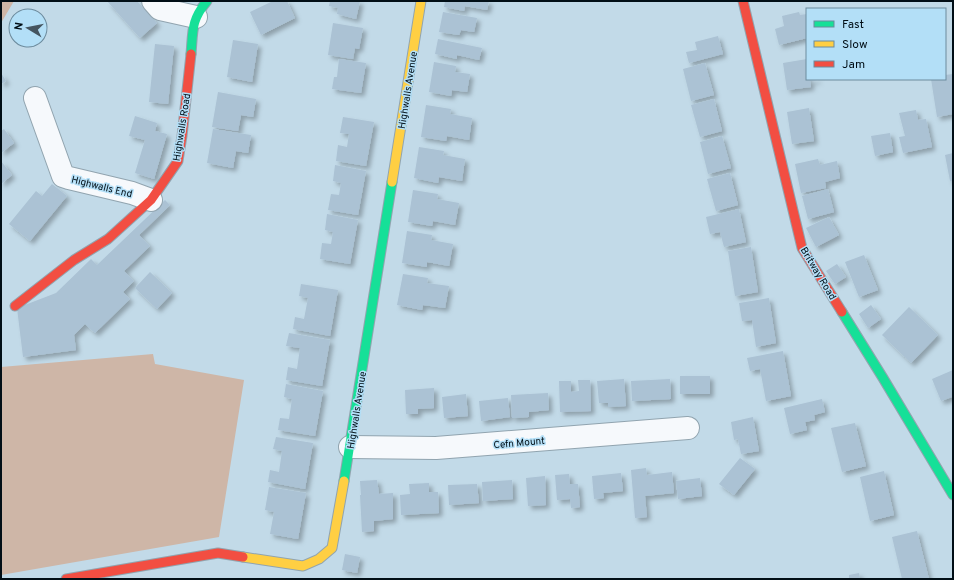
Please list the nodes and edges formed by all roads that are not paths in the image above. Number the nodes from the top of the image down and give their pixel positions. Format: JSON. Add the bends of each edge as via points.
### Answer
{"nodes":[{"id":1,"x":153,"y":1,"type":"edge"},
{"id":2,"x":421,"y":1,"type":"edge"},
{"id":3,"x":744,"y":1,"type":"edge"},
{"id":4,"x":201,"y":9,"type":"edge"},
{"id":5,"x":35,"y":98,"type":"dead end"},
{"id":6,"x":151,"y":200,"type":"junction"},
{"id":7,"x":15,"y":306,"type":"dead end"},
{"id":8,"x":688,"y":428,"type":"dead end"},
{"id":9,"x":350,"y":448,"type":"junction"},
{"id":10,"x":953,"y":495,"type":"edge"},
{"id":11,"x":66,"y":579,"type":"edge"}],
"edges":[{"from":1,"to":4,"type":"street","name":"Highwalls Road","via":[[160,9]]},
{"from":2,"to":9,"type":"street","name":"Highwalls Avenue"},
{"from":3,"to":10,"type":"street","name":"Britway Road","via":[[802,248]]},
{"from":4,"to":6,"type":"street","name":"Highwalls Road","via":[[193,31],[178,161]]},
{"from":5,"to":6,"type":"street","name":"Highwalls End","via":[[63,176]]},
{"from":6,"to":7,"type":"street","name":"Highwalls Road","via":[[108,239],[74,260]]},
{"from":8,"to":9,"type":"street","name":"Cefn Mount","via":[[436,448]]},
{"from":9,"to":11,"type":"street","name":"Highwalls Avenue","via":[[332,548],[319,559],[303,566],[218,553]]}]}
